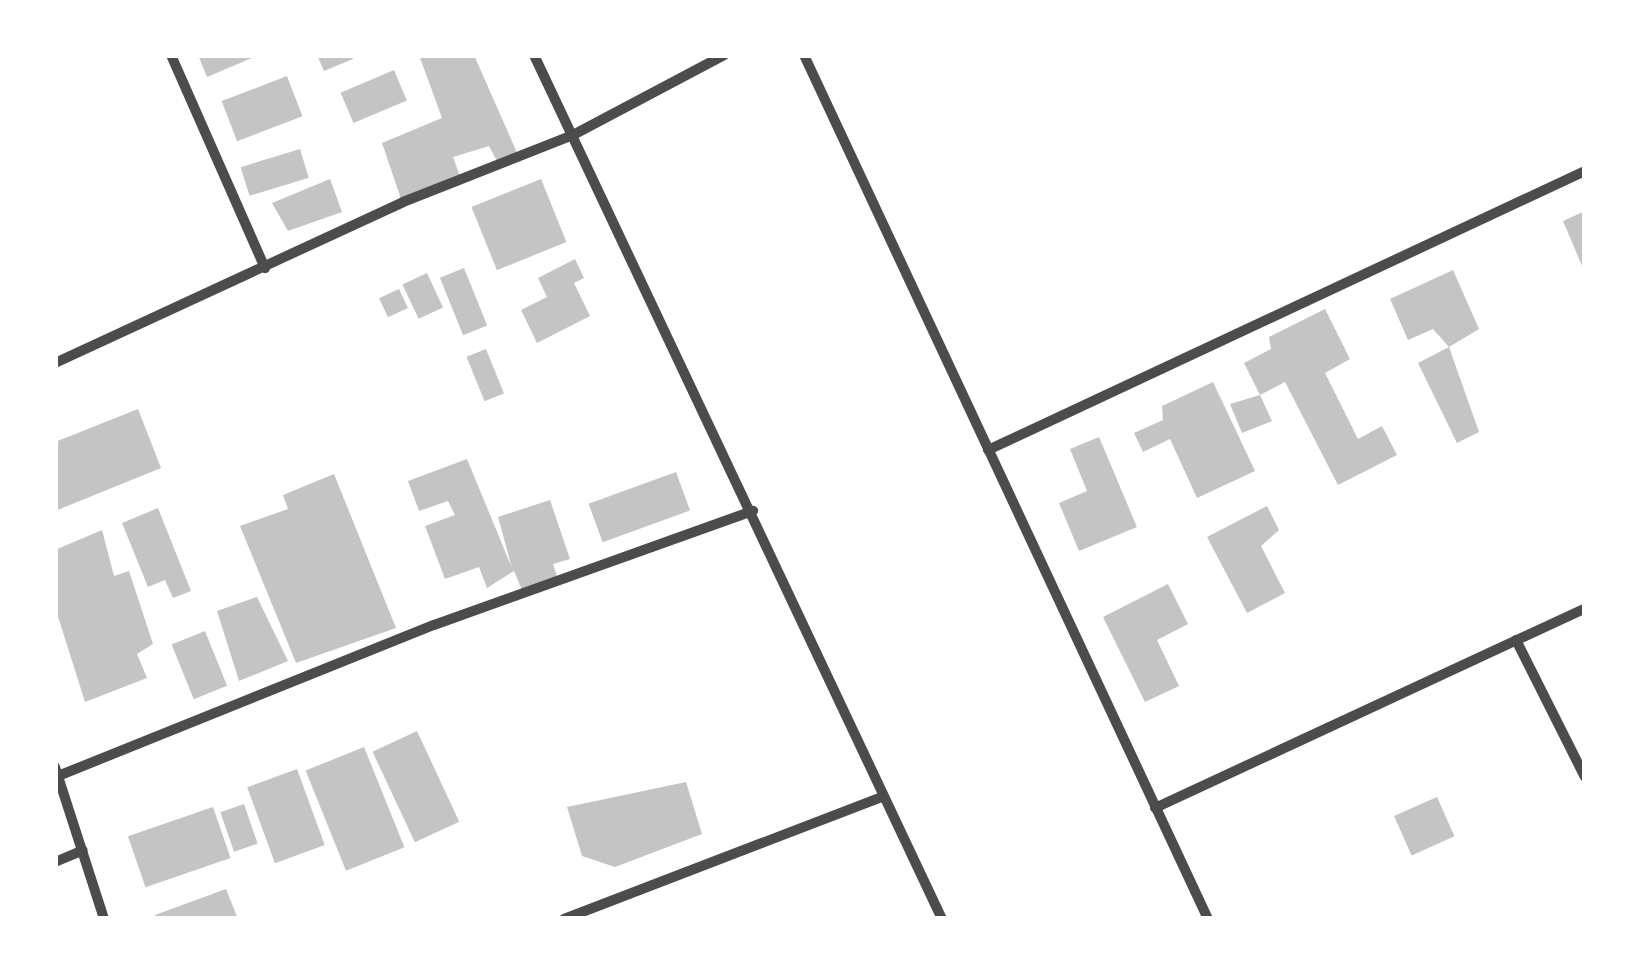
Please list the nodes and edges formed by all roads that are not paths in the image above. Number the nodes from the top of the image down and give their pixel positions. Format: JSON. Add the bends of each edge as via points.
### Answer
{"nodes":[{"id":1,"x":171,"y":55,"type":"edge"},
{"id":2,"x":534,"y":55,"type":"edge"},
{"id":3,"x":724,"y":55,"type":"edge"},
{"id":4,"x":804,"y":55,"type":"edge"},
{"id":5,"x":573,"y":135,"type":"junction"},
{"id":6,"x":1585,"y":171,"type":"edge"},
{"id":7,"x":265,"y":268,"type":"junction"},
{"id":8,"x":55,"y":364,"type":"edge"},
{"id":9,"x":988,"y":450,"type":"junction"},
{"id":10,"x":753,"y":511,"type":"junction"},
{"id":11,"x":1585,"y":608,"type":"edge"},
{"id":12,"x":1516,"y":640,"type":"junction"},
{"id":13,"x":56,"y":772,"type":"edge"},
{"id":14,"x":1585,"y":777,"type":"edge"},
{"id":15,"x":880,"y":798,"type":"junction"},
{"id":16,"x":1155,"y":808,"type":"junction"},
{"id":17,"x":83,"y":850,"type":"junction"},
{"id":18,"x":55,"y":862,"type":"edge"},
{"id":19,"x":104,"y":919,"type":"edge"},
{"id":20,"x":564,"y":919,"type":"edge"},
{"id":21,"x":942,"y":919,"type":"edge"},
{"id":22,"x":1208,"y":919,"type":"edge"}],
"edges":[{"from":1,"to":7,"type":"street"},
{"from":2,"to":5,"type":"street"},
{"from":3,"to":5,"type":"street"},
{"from":4,"to":9,"type":"street"},
{"from":5,"to":7,"type":"street"},
{"from":5,"to":10,"type":"street"},
{"from":6,"to":9,"type":"street"},
{"from":7,"to":8,"type":"street"},
{"from":9,"to":16,"type":"street"},
{"from":10,"to":13,"type":"street","via":[[434,624]]},
{"from":10,"to":15,"type":"street"},
{"from":11,"to":12,"type":"street"},
{"from":12,"to":14,"type":"street"},
{"from":12,"to":16,"type":"street"},
{"from":13,"to":17,"type":"street"},
{"from":15,"to":20,"type":"street"},
{"from":15,"to":21,"type":"street"},
{"from":16,"to":22,"type":"street"},
{"from":17,"to":18,"type":"street"},
{"from":17,"to":19,"type":"street"}]}
